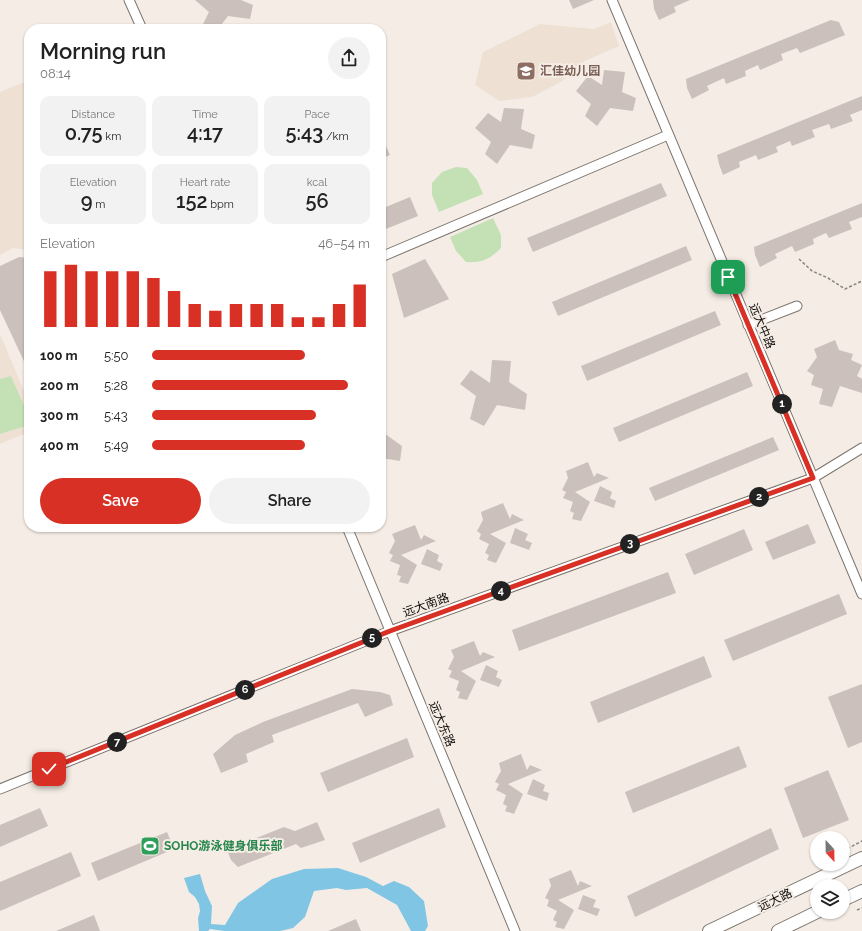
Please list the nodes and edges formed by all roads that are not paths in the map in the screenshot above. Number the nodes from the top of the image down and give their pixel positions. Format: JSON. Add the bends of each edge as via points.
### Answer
{"nodes":[{"id":1,"x":129,"y":0,"type":"edge"},
{"id":2,"x":612,"y":0,"type":"edge"},
{"id":3,"x":140,"y":24,"type":"edge"},
{"id":4,"x":668,"y":135,"type":"junction"},
{"id":5,"x":386,"y":255,"type":"edge"},
{"id":6,"x":797,"y":306,"type":"dead end"},
{"id":7,"x":748,"y":324,"type":"junction"},
{"id":8,"x":862,"y":448,"type":"edge"},
{"id":9,"x":813,"y":478,"type":"junction"},
{"id":10,"x":349,"y":532,"type":"edge"},
{"id":11,"x":862,"y":594,"type":"edge"},
{"id":12,"x":390,"y":631,"type":"junction"},
{"id":13,"x":0,"y":789,"type":"edge"},
{"id":14,"x":862,"y":858,"type":"edge"},
{"id":15,"x":862,"y":891,"type":"edge"},
{"id":16,"x":850,"y":897,"type":"edge"},
{"id":17,"x":810,"y":916,"type":"edge"},
{"id":18,"x":515,"y":931,"type":"edge"},
{"id":19,"x":710,"y":931,"type":"edge"},
{"id":20,"x":778,"y":931,"type":"edge"}],
"edges":[{"from":1,"to":3,"type":"street"},
{"from":2,"to":4,"type":"street","name":"远大中路"},
{"from":4,"to":5,"type":"street"},
{"from":4,"to":7,"type":"street","name":"远大中路"},
{"from":6,"to":7,"type":"street"},
{"from":7,"to":9,"type":"street","name":"远大中路"},
{"from":8,"to":9,"type":"street","name":"远大南路"},
{"from":9,"to":11,"type":"street","name":"远大中路"},
{"from":9,"to":12,"type":"street","name":"远大南路"},
{"from":10,"to":12,"type":"street","name":"远大东路"},
{"from":12,"to":13,"type":"street","name":"远大南路"},
{"from":12,"to":18,"type":"street","name":"远大东路"},
{"from":14,"to":19,"type":"main road","name":"远大路"},
{"from":15,"to":16,"type":"main road"},
{"from":17,"to":20,"type":"main road"}]}
